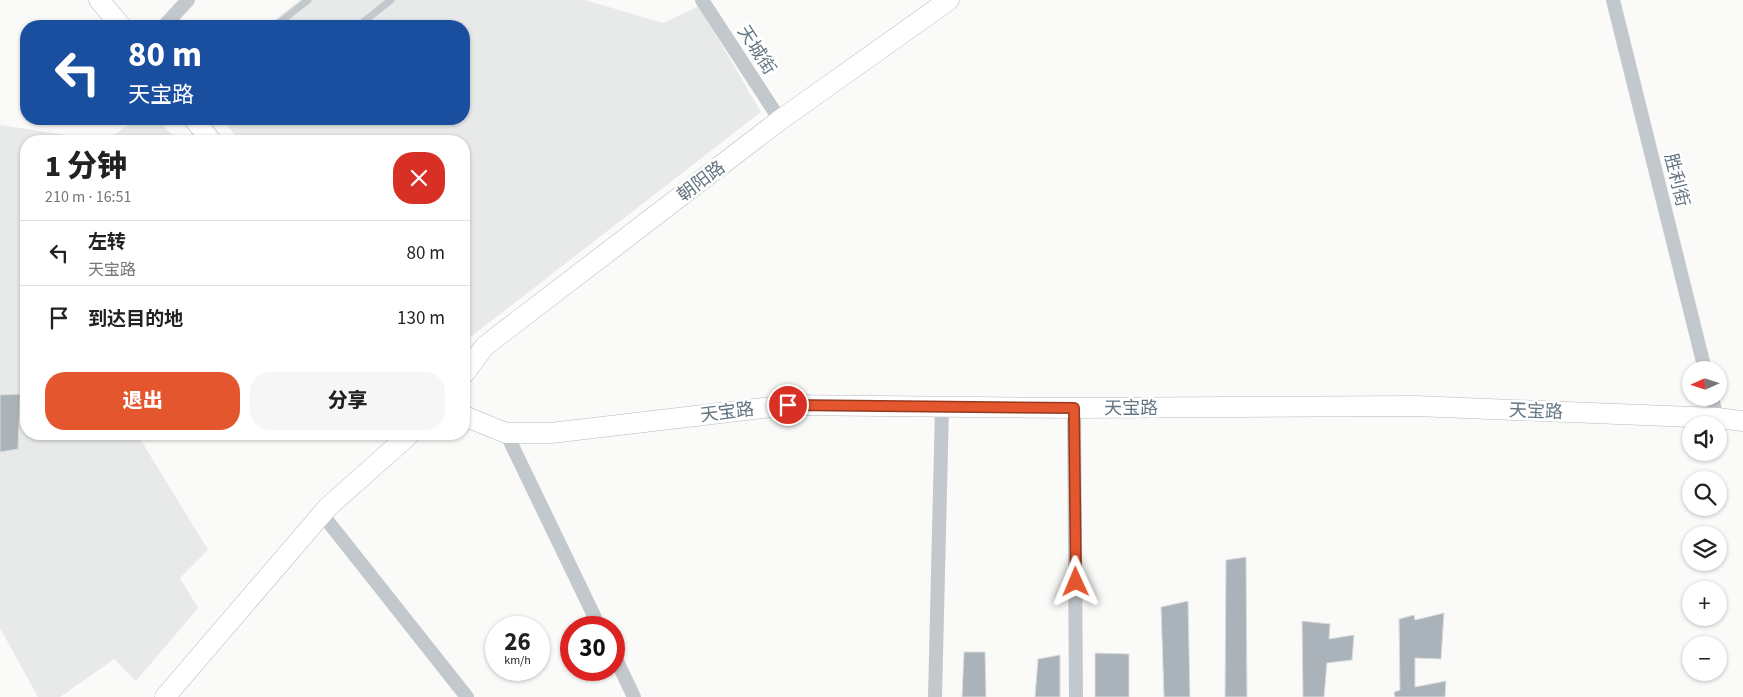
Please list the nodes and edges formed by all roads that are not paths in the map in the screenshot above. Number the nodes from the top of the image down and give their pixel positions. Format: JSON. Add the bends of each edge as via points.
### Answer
{"nodes":[{"id":1,"x":99,"y":0,"type":"edge"},
{"id":2,"x":188,"y":0,"type":"edge"},
{"id":3,"x":308,"y":0,"type":"edge"},
{"id":4,"x":391,"y":0,"type":"edge"},
{"id":5,"x":702,"y":0,"type":"edge"},
{"id":6,"x":949,"y":0,"type":"edge"},
{"id":7,"x":1613,"y":0,"type":"edge"},
{"id":8,"x":116,"y":20,"type":"edge"},
{"id":9,"x":170,"y":20,"type":"edge"},
{"id":10,"x":283,"y":20,"type":"edge"},
{"id":11,"x":366,"y":20,"type":"edge"},
{"id":12,"x":780,"y":120,"type":"junction"},
{"id":13,"x":199,"y":125,"type":"edge"},
{"id":14,"x":206,"y":135,"type":"edge"},
{"id":15,"x":1703,"y":361,"type":"edge"},
{"id":16,"x":470,"y":366,"type":"edge"},
{"id":17,"x":942,"y":407,"type":"junction"},
{"id":18,"x":1074,"y":408,"type":"junction"},
{"id":19,"x":1682,"y":417,"type":"edge"},
{"id":20,"x":470,"y":418,"type":"edge"},
{"id":21,"x":1727,"y":419,"type":"edge"},
{"id":22,"x":1743,"y":421,"type":"edge"},
{"id":23,"x":506,"y":433,"type":"junction"},
{"id":24,"x":403,"y":440,"type":"edge"},
{"id":25,"x":322,"y":514,"type":"junction"},
{"id":26,"x":594,"y":616,"type":"edge"},
{"id":27,"x":625,"y":679,"type":"edge"},
{"id":28,"x":165,"y":697,"type":"edge"},
{"id":29,"x":467,"y":697,"type":"edge"},
{"id":30,"x":634,"y":697,"type":"edge"},
{"id":31,"x":936,"y":697,"type":"edge"},
{"id":32,"x":1076,"y":697,"type":"edge"}],
"edges":[{"from":1,"to":8,"type":"main road"},
{"from":2,"to":9,"type":"street"},
{"from":3,"to":10,"type":"lane"},
{"from":4,"to":11,"type":"lane"},
{"from":5,"to":12,"type":"street","name":"天城街"},
{"from":6,"to":12,"type":"main road","name":"朝阳路"},
{"from":7,"to":15,"type":"street","name":"胜利街"},
{"from":12,"to":16,"type":"main road","name":"朝阳路","via":[[485,346]]},
{"from":13,"to":14,"type":"main road"},
{"from":17,"to":18,"type":"main road","name":"天宝路"},
{"from":17,"to":23,"type":"main road","name":"天宝路","via":[[788,405],[551,433]]},
{"from":17,"to":31,"type":"street"},
{"from":18,"to":19,"type":"main road","name":"天宝路","via":[[1415,406]]},
{"from":18,"to":32,"type":"street"},
{"from":20,"to":23,"type":"main road","name":"天宝路"},
{"from":21,"to":22,"type":"main road","name":"天宝路"},
{"from":23,"to":26,"type":"street"},
{"from":24,"to":25,"type":"main road"},
{"from":25,"to":28,"type":"main road"},
{"from":25,"to":29,"type":"street"},
{"from":27,"to":30,"type":"street"}]}
